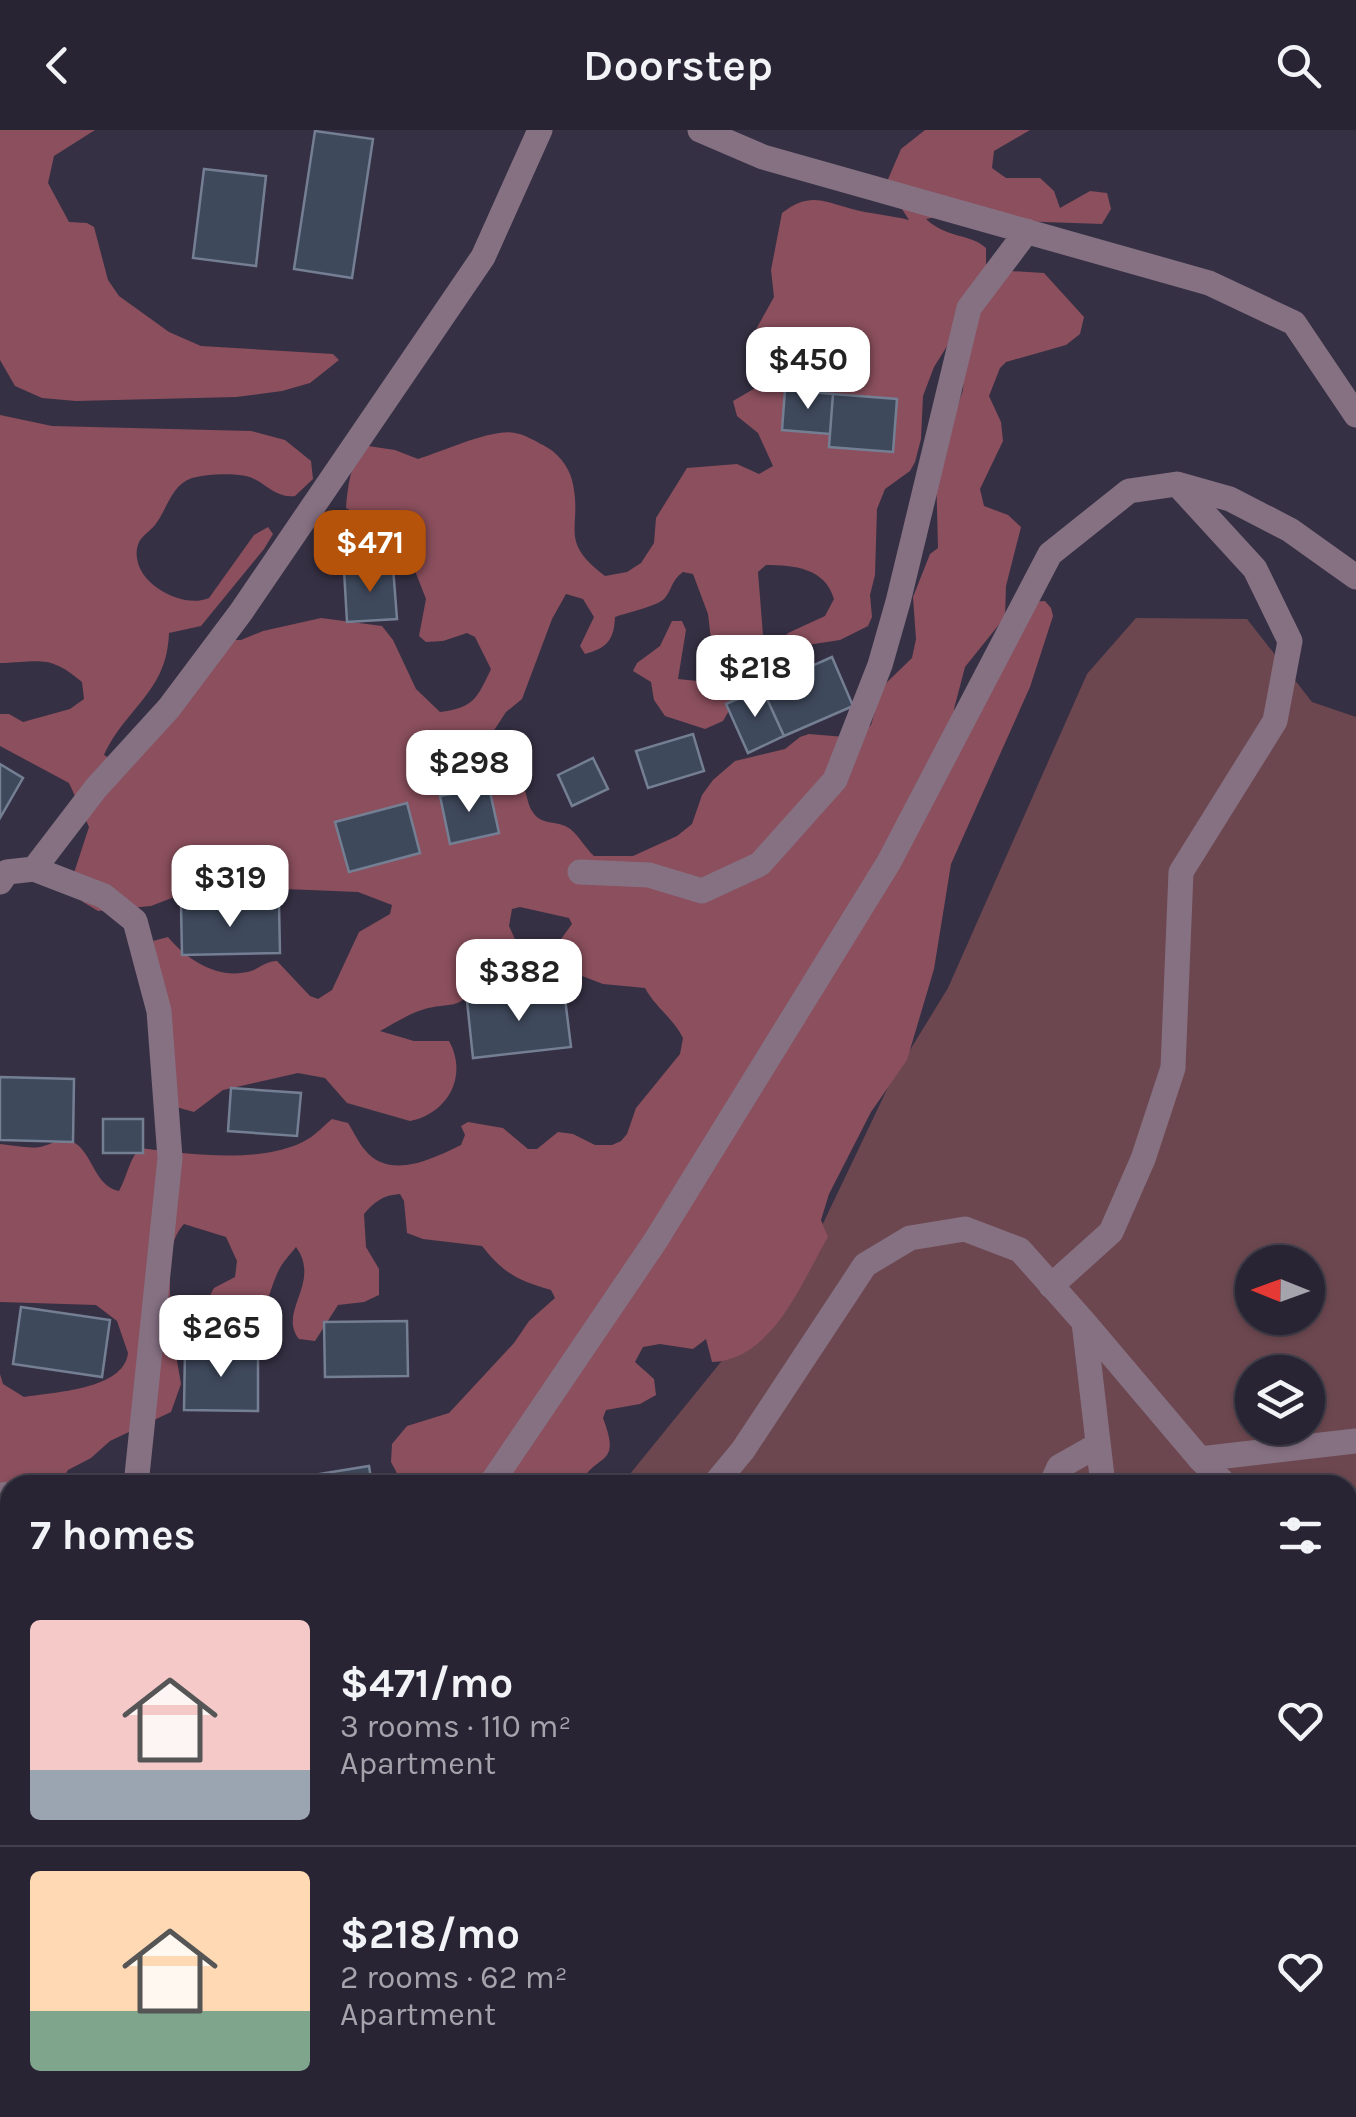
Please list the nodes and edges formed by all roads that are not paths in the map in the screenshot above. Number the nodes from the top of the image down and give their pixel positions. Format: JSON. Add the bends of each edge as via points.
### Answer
{"nodes":[{"id":1,"x":540,"y":130,"type":"edge"},
{"id":2,"x":700,"y":130,"type":"edge"},
{"id":3,"x":1027,"y":231,"type":"junction"},
{"id":4,"x":1356,"y":415,"type":"edge"},
{"id":5,"x":1177,"y":484,"type":"junction"},
{"id":6,"x":1356,"y":577,"type":"edge"},
{"id":7,"x":34,"y":868,"type":"junction"},
{"id":8,"x":580,"y":872,"type":"dead end"},
{"id":9,"x":0,"y":882,"type":"edge"},
{"id":10,"x":1052,"y":1286,"type":"junction"},
{"id":11,"x":1084,"y":1322,"type":"junction"},
{"id":12,"x":1356,"y":1442,"type":"edge"},
{"id":13,"x":1098,"y":1445,"type":"junction"},
{"id":14,"x":1200,"y":1459,"type":"junction"},
{"id":15,"x":137,"y":1475,"type":"edge"},
{"id":16,"x":497,"y":1475,"type":"edge"},
{"id":17,"x":722,"y":1475,"type":"edge"},
{"id":18,"x":1055,"y":1475,"type":"edge"},
{"id":19,"x":1102,"y":1475,"type":"edge"},
{"id":20,"x":1216,"y":1475,"type":"edge"}],
"edges":[{"from":1,"to":7,"type":"street","via":[[483,257],[241,612]]},
{"from":2,"to":3,"type":"street","via":[[763,157]]},
{"from":3,"to":4,"type":"street","via":[[1209,283],[1294,323]]},
{"from":3,"to":8,"type":"street","via":[[970,308],[898,602],[834,780],[760,864],[702,891],[648,876]]},
{"from":5,"to":6,"type":"street","via":[[1230,500],[1290,530]]},
{"from":5,"to":10,"type":"street","via":[[1255,569],[1290,641],[1275,721],[1181,872],[1173,1068],[1143,1159],[1111,1232]]},
{"from":5,"to":16,"type":"street","via":[[1129,491],[1050,554],[889,862],[656,1240]]},
{"from":7,"to":9,"type":"street","via":[[7,872]]},
{"from":7,"to":15,"type":"street","via":[[104,896],[136,921],[159,1011],[170,1158]]},
{"from":10,"to":11,"type":"street"},
{"from":10,"to":17,"type":"street","via":[[1020,1250],[965,1229],[910,1238],[865,1266]]},
{"from":11,"to":13,"type":"street"},
{"from":11,"to":14,"type":"street"},
{"from":12,"to":14,"type":"street"},
{"from":13,"to":18,"type":"street","via":[[1059,1466]]},
{"from":13,"to":19,"type":"street"},
{"from":14,"to":20,"type":"street"}]}
